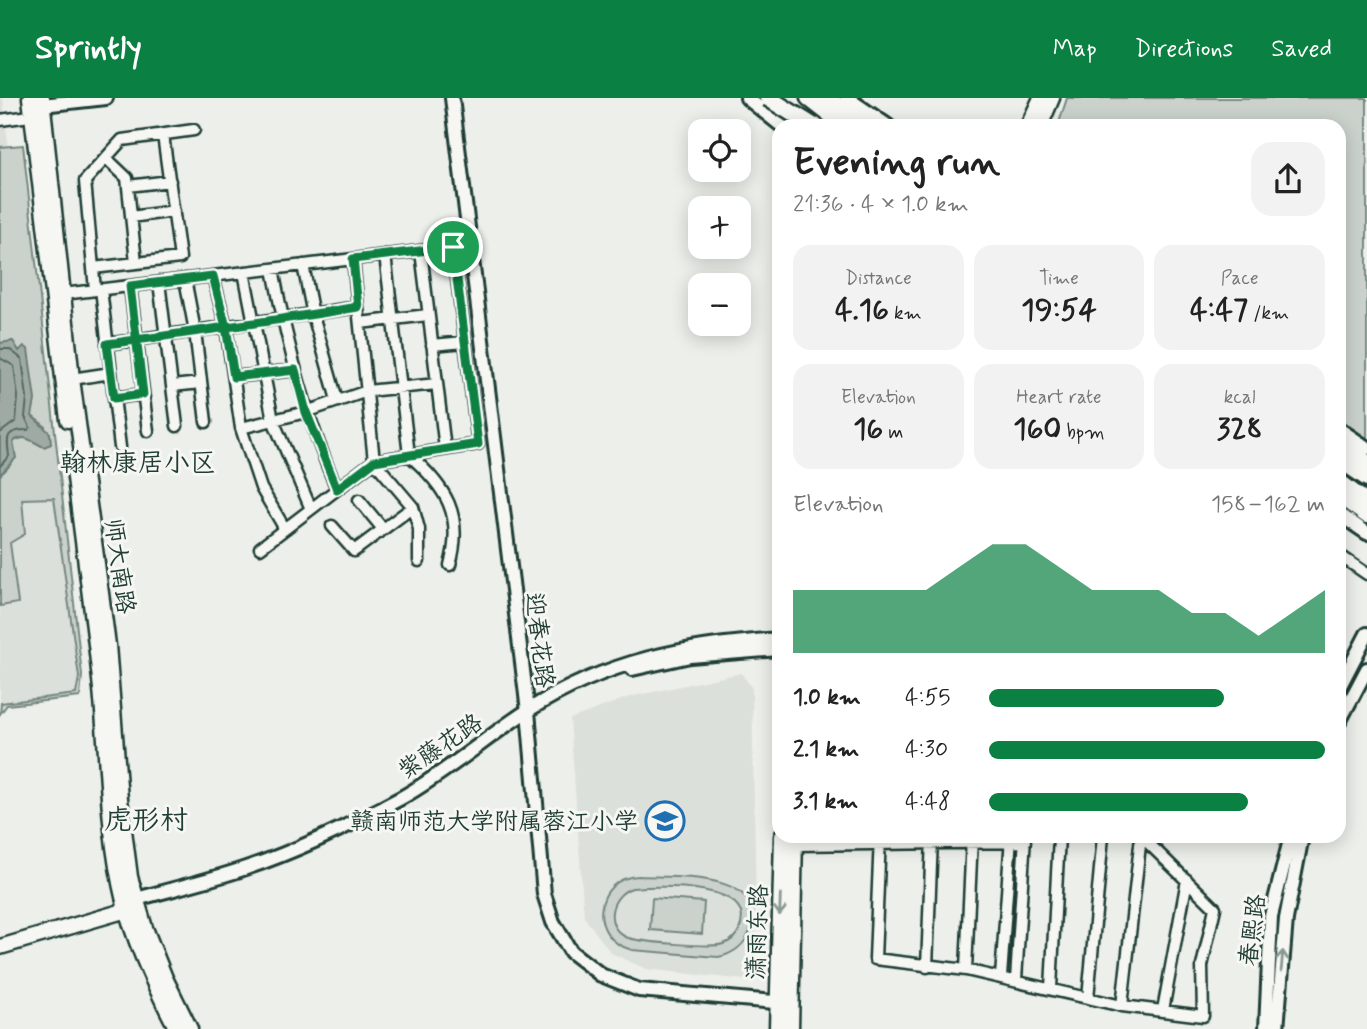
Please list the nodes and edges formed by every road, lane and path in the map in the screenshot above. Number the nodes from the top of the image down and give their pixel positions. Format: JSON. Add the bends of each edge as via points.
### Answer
{"nodes":[{"id":1,"x":106,"y":98,"type":"edge"},
{"id":2,"x":452,"y":98,"type":"edge"},
{"id":3,"x":747,"y":98,"type":"edge"},
{"id":4,"x":768,"y":98,"type":"edge"},
{"id":5,"x":774,"y":98,"type":"edge"},
{"id":6,"x":783,"y":98,"type":"edge"},
{"id":7,"x":809,"y":98,"type":"edge"},
{"id":8,"x":824,"y":98,"type":"edge"},
{"id":9,"x":847,"y":98,"type":"edge"},
{"id":10,"x":1041,"y":98,"type":"edge"},
{"id":11,"x":1052,"y":98,"type":"edge"},
{"id":12,"x":37,"y":106,"type":"edge"},
{"id":13,"x":773,"y":119,"type":"edge"},
{"id":14,"x":800,"y":119,"type":"edge"},
{"id":15,"x":802,"y":119,"type":"edge"},
{"id":16,"x":812,"y":119,"type":"edge"},
{"id":17,"x":838,"y":119,"type":"edge"},
{"id":18,"x":842,"y":119,"type":"edge"},
{"id":19,"x":857,"y":119,"type":"edge"},
{"id":20,"x":878,"y":119,"type":"edge"},
{"id":21,"x":1031,"y":119,"type":"edge"},
{"id":22,"x":1043,"y":119,"type":"edge"},
{"id":23,"x":0,"y":120,"type":"edge"},
{"id":24,"x":194,"y":130,"type":"dead end"},
{"id":25,"x":163,"y":135,"type":"junction"},
{"id":26,"x":106,"y":158,"type":"junction"},
{"id":27,"x":170,"y":181,"type":"junction"},
{"id":28,"x":128,"y":186,"type":"junction"},
{"id":29,"x":174,"y":211,"type":"junction"},
{"id":30,"x":131,"y":217,"type":"junction"},
{"id":31,"x":421,"y":251,"type":"junction"},
{"id":32,"x":385,"y":256,"type":"junction"},
{"id":33,"x":353,"y":259,"type":"junction"},
{"id":34,"x":136,"y":262,"type":"junction"},
{"id":35,"x":303,"y":265,"type":"junction"},
{"id":36,"x":93,"y":268,"type":"junction"},
{"id":37,"x":273,"y":269,"type":"junction"},
{"id":38,"x":244,"y":272,"type":"junction"},
{"id":39,"x":213,"y":276,"type":"junction"},
{"id":40,"x":185,"y":279,"type":"junction"},
{"id":41,"x":159,"y":282,"type":"junction"},
{"id":42,"x":130,"y":286,"type":"junction"},
{"id":43,"x":98,"y":290,"type":"junction"},
{"id":44,"x":62,"y":294,"type":"junction"},
{"id":45,"x":358,"y":307,"type":"junction"},
{"id":46,"x":313,"y":315,"type":"junction"},
{"id":47,"x":428,"y":315,"type":"junction"},
{"id":48,"x":282,"y":319,"type":"junction"},
{"id":49,"x":393,"y":319,"type":"junction"},
{"id":50,"x":253,"y":323,"type":"junction"},
{"id":51,"x":360,"y":323,"type":"junction"},
{"id":52,"x":226,"y":327,"type":"junction"},
{"id":53,"x":195,"y":331,"type":"junction"},
{"id":54,"x":166,"y":335,"type":"junction"},
{"id":55,"x":136,"y":340,"type":"junction"},
{"id":56,"x":465,"y":341,"type":"junction"},
{"id":57,"x":107,"y":344,"type":"junction"},
{"id":58,"x":432,"y":345,"type":"junction"},
{"id":59,"x":295,"y":370,"type":"junction"},
{"id":60,"x":111,"y":373,"type":"junction"},
{"id":61,"x":264,"y":373,"type":"junction"},
{"id":62,"x":234,"y":377,"type":"junction"},
{"id":63,"x":72,"y":379,"type":"junction"},
{"id":64,"x":201,"y":383,"type":"junction"},
{"id":65,"x":437,"y":384,"type":"junction"},
{"id":66,"x":172,"y":386,"type":"junction"},
{"id":67,"x":401,"y":388,"type":"junction"},
{"id":68,"x":367,"y":391,"type":"junction"},
{"id":69,"x":143,"y":394,"type":"junction"},
{"id":70,"x":114,"y":398,"type":"junction"},
{"id":71,"x":337,"y":400,"type":"junction"},
{"id":72,"x":306,"y":412,"type":"junction"},
{"id":73,"x":273,"y":420,"type":"junction"},
{"id":74,"x":206,"y":422,"type":"dead end"},
{"id":75,"x":177,"y":426,"type":"dead end"},
{"id":76,"x":241,"y":428,"type":"junction"},
{"id":77,"x":148,"y":431,"type":"dead end"},
{"id":78,"x":1346,"y":434,"type":"edge"},
{"id":79,"x":120,"y":447,"type":"dead end"},
{"id":80,"x":1367,"y":448,"type":"edge"},
{"id":81,"x":444,"y":449,"type":"junction"},
{"id":82,"x":1346,"y":450,"type":"edge"},
{"id":83,"x":409,"y":455,"type":"junction"},
{"id":84,"x":374,"y":461,"type":"junction"},
{"id":85,"x":1346,"y":462,"type":"edge"},
{"id":86,"x":1367,"y":464,"type":"edge"},
{"id":87,"x":1367,"y":476,"type":"edge"},
{"id":88,"x":1346,"y":484,"type":"edge"},
{"id":89,"x":1346,"y":486,"type":"edge"},
{"id":90,"x":337,"y":489,"type":"junction"},
{"id":91,"x":1367,"y":496,"type":"edge"},
{"id":92,"x":359,"y":500,"type":"dead end"},
{"id":93,"x":1346,"y":500,"type":"edge"},
{"id":94,"x":1367,"y":503,"type":"edge"},
{"id":95,"x":412,"y":507,"type":"junction"},
{"id":96,"x":311,"y":509,"type":"junction"},
{"id":97,"x":1367,"y":515,"type":"edge"},
{"id":98,"x":1346,"y":518,"type":"edge"},
{"id":99,"x":332,"y":526,"type":"dead end"},
{"id":100,"x":285,"y":529,"type":"junction"},
{"id":101,"x":383,"y":529,"type":"junction"},
{"id":102,"x":1367,"y":533,"type":"edge"},
{"id":103,"x":260,"y":548,"type":"dead end"},
{"id":104,"x":1346,"y":560,"type":"edge"},
{"id":105,"x":419,"y":561,"type":"dead end"},
{"id":106,"x":450,"y":565,"type":"dead end"},
{"id":107,"x":1367,"y":574,"type":"edge"},
{"id":108,"x":1367,"y":634,"type":"edge"},
{"id":109,"x":772,"y":640,"type":"edge"},
{"id":110,"x":772,"y":650,"type":"edge"},
{"id":111,"x":1367,"y":669,"type":"edge"},
{"id":112,"x":1346,"y":674,"type":"edge"},
{"id":113,"x":1346,"y":709,"type":"edge"},
{"id":114,"x":528,"y":715,"type":"junction"},
{"id":115,"x":782,"y":843,"type":"edge"},
{"id":116,"x":795,"y":843,"type":"edge"},
{"id":117,"x":880,"y":843,"type":"edge"},
{"id":118,"x":932,"y":843,"type":"edge"},
{"id":119,"x":972,"y":843,"type":"edge"},
{"id":120,"x":1010,"y":843,"type":"edge"},
{"id":121,"x":1025,"y":843,"type":"edge"},
{"id":122,"x":1059,"y":843,"type":"edge"},
{"id":123,"x":1102,"y":843,"type":"edge"},
{"id":124,"x":1141,"y":843,"type":"edge"},
{"id":125,"x":1148,"y":843,"type":"edge"},
{"id":126,"x":1288,"y":843,"type":"edge"},
{"id":127,"x":1301,"y":843,"type":"edge"},
{"id":128,"x":1187,"y":880,"type":"junction"},
{"id":129,"x":131,"y":905,"type":"junction"},
{"id":130,"x":0,"y":937,"type":"edge"},
{"id":131,"x":0,"y":947,"type":"edge"},
{"id":132,"x":927,"y":967,"type":"junction"},
{"id":133,"x":966,"y":970,"type":"junction"},
{"id":134,"x":1002,"y":976,"type":"junction"},
{"id":135,"x":1016,"y":980,"type":"junction"},
{"id":136,"x":1051,"y":988,"type":"junction"},
{"id":137,"x":1088,"y":998,"type":"junction"},
{"id":138,"x":785,"y":1003,"type":"junction"},
{"id":139,"x":1122,"y":1006,"type":"junction"},
{"id":140,"x":1163,"y":1010,"type":"junction"},
{"id":141,"x":177,"y":1029,"type":"edge"},
{"id":142,"x":190,"y":1029,"type":"edge"},
{"id":143,"x":777,"y":1029,"type":"edge"},
{"id":144,"x":791,"y":1029,"type":"edge"},
{"id":145,"x":1266,"y":1029,"type":"edge"},
{"id":146,"x":1277,"y":1029,"type":"edge"}],
"edges":[{"from":1,"to":12,"type":"street"},
{"from":2,"to":114,"type":"street","name":"迎春花路"},
{"from":3,"to":13,"type":"street"},
{"from":4,"to":14,"type":"main road","bridge":true},
{"from":5,"to":15,"type":"main road"},
{"from":6,"to":16,"type":"main road"},
{"from":7,"to":17,"type":"main road"},
{"from":8,"to":18,"type":"main road"},
{"from":8,"to":19,"type":"main road"},
{"from":9,"to":20,"type":"street"},
{"from":10,"to":21,"type":"main road"},
{"from":11,"to":22,"type":"main road"},
{"from":12,"to":23,"type":"street"},
{"from":12,"to":44,"type":"main road","name":"师大南路"},
{"from":12,"to":129,"type":"main road","name":"师大南路","via":[[53,303],[97,646],[109,801]]},
{"from":24,"to":25,"type":"street"},
{"from":25,"to":26,"type":"street","via":[[122,140]]},
{"from":25,"to":27,"type":"street"},
{"from":26,"to":28,"type":"street","via":[[127,177]]},
{"from":26,"to":36,"type":"street","via":[[85,181]]},
{"from":27,"to":28,"type":"street"},
{"from":27,"to":29,"type":"street"},
{"from":28,"to":30,"type":"street"},
{"from":29,"to":30,"type":"street"},
{"from":29,"to":34,"type":"street","via":[[180,258]]},
{"from":30,"to":34,"type":"street"},
{"from":31,"to":32,"type":"street"},
{"from":31,"to":47,"type":"street"},
{"from":31,"to":56,"type":"street","via":[[453,247]]},
{"from":32,"to":33,"type":"street"},
{"from":32,"to":49,"type":"street"},
{"from":33,"to":35,"type":"street"},
{"from":33,"to":45,"type":"street"},
{"from":34,"to":36,"type":"street"},
{"from":35,"to":37,"type":"street"},
{"from":35,"to":46,"type":"street"},
{"from":36,"to":43,"type":"street"},
{"from":37,"to":38,"type":"street"},
{"from":37,"to":48,"type":"street"},
{"from":38,"to":39,"type":"street"},
{"from":38,"to":50,"type":"street"},
{"from":39,"to":40,"type":"street"},
{"from":39,"to":52,"type":"street"},
{"from":40,"to":41,"type":"street"},
{"from":40,"to":53,"type":"street"},
{"from":41,"to":42,"type":"street"},
{"from":41,"to":54,"type":"street"},
{"from":42,"to":43,"type":"street"},
{"from":42,"to":55,"type":"street"},
{"from":43,"to":44,"type":"street"},
{"from":43,"to":57,"type":"street"},
{"from":44,"to":63,"type":"main road","name":"师大南路"},
{"from":45,"to":46,"type":"street"},
{"from":45,"to":51,"type":"street"},
{"from":46,"to":48,"type":"street"},
{"from":46,"to":71,"type":"street"},
{"from":47,"to":49,"type":"street"},
{"from":47,"to":58,"type":"street"},
{"from":48,"to":50,"type":"street"},
{"from":48,"to":59,"type":"street"},
{"from":49,"to":51,"type":"street"},
{"from":49,"to":67,"type":"street"},
{"from":50,"to":52,"type":"street"},
{"from":50,"to":61,"type":"street"},
{"from":51,"to":68,"type":"street"},
{"from":52,"to":53,"type":"street"},
{"from":52,"to":62,"type":"street"},
{"from":53,"to":54,"type":"street"},
{"from":53,"to":64,"type":"street"},
{"from":54,"to":55,"type":"street"},
{"from":54,"to":66,"type":"street"},
{"from":55,"to":57,"type":"street"},
{"from":55,"to":69,"type":"street"},
{"from":56,"to":58,"type":"street"},
{"from":56,"to":81,"type":"street","via":[[478,444]]},
{"from":57,"to":60,"type":"street"},
{"from":58,"to":65,"type":"street"},
{"from":59,"to":61,"type":"street"},
{"from":59,"to":72,"type":"street"},
{"from":60,"to":63,"type":"street"},
{"from":60,"to":70,"type":"street"},
{"from":61,"to":62,"type":"street"},
{"from":61,"to":73,"type":"street"},
{"from":62,"to":76,"type":"street"},
{"from":63,"to":129,"type":"main road","name":"师大南路","via":[[108,645]]},
{"from":64,"to":66,"type":"street"},
{"from":64,"to":74,"type":"street"},
{"from":65,"to":67,"type":"street"},
{"from":65,"to":81,"type":"street"},
{"from":66,"to":75,"type":"street"},
{"from":67,"to":68,"type":"street"},
{"from":67,"to":83,"type":"street"},
{"from":68,"to":71,"type":"street"},
{"from":68,"to":84,"type":"street"},
{"from":69,"to":70,"type":"street"},
{"from":69,"to":77,"type":"street"},
{"from":70,"to":79,"type":"street"},
{"from":71,"to":72,"type":"street"},
{"from":72,"to":73,"type":"street"},
{"from":72,"to":90,"type":"street"},
{"from":73,"to":76,"type":"street"},
{"from":73,"to":96,"type":"street"},
{"from":76,"to":100,"type":"street","via":[[261,488]]},
{"from":78,"to":80,"type":"street"},
{"from":81,"to":83,"type":"street"},
{"from":82,"to":86,"type":"main road"},
{"from":83,"to":84,"type":"street"},
{"from":83,"to":106,"type":"street","via":[[433,476],[451,504],[457,542]]},
{"from":84,"to":90,"type":"street"},
{"from":84,"to":95,"type":"street"},
{"from":85,"to":87,"type":"main road"},
{"from":88,"to":91,"type":"main road"},
{"from":89,"to":94,"type":"main road"},
{"from":90,"to":96,"type":"street"},
{"from":92,"to":101,"type":"street"},
{"from":93,"to":97,"type":"main road"},
{"from":95,"to":101,"type":"street"},
{"from":95,"to":105,"type":"street","via":[[419,529]]},
{"from":96,"to":100,"type":"street"},
{"from":98,"to":102,"type":"street"},
{"from":99,"to":101,"type":"street","via":[[354,551]]},
{"from":100,"to":103,"type":"street"},
{"from":104,"to":107,"type":"street"},
{"from":108,"to":112,"type":"street"},
{"from":109,"to":114,"type":"street","name":"紫藤花路","via":[[641,658],[607,671]]},
{"from":110,"to":114,"type":"street","name":"紫藤花路","via":[[690,656],[633,669]]},
{"from":111,"to":113,"type":"street"},
{"from":114,"to":129,"type":"street","name":"紫藤花路","via":[[445,779],[334,839],[248,874]]},
{"from":114,"to":138,"type":"street","name":"迎春花路","via":[[544,894],[553,922],[571,952],[601,975],[639,989]]},
{"from":115,"to":138,"type":"main road","name":"潇雨东路","one_way":true},
{"from":116,"to":138,"type":"main road","name":"潇雨东路"},
{"from":117,"to":132,"type":"street","via":[[876,959]]},
{"from":118,"to":132,"type":"street"},
{"from":119,"to":133,"type":"street"},
{"from":120,"to":134,"type":"street"},
{"from":121,"to":135,"type":"street"},
{"from":122,"to":136,"type":"street"},
{"from":123,"to":137,"type":"street"},
{"from":124,"to":139,"type":"street"},
{"from":125,"to":128,"type":"street"},
{"from":126,"to":145,"type":"street","name":"春熙路","via":[[1271,916]]},
{"from":146,"to":127,"type":"street","name":"春熙路","one_way":true,"via":[[1286,919]]},
{"from":128,"to":140,"type":"street"},
{"from":128,"to":140,"type":"street","via":[[1215,908],[1202,966],[1203,1016]]},
{"from":129,"to":130,"type":"main road"},
{"from":129,"to":131,"type":"main road"},
{"from":129,"to":141,"type":"main road","name":"师大南路","via":[[155,984]]},
{"from":129,"to":142,"type":"main road","name":"师大南路"},
{"from":132,"to":133,"type":"street"},
{"from":133,"to":134,"type":"street"},
{"from":134,"to":135,"type":"street"},
{"from":135,"to":136,"type":"street"},
{"from":136,"to":137,"type":"street"},
{"from":137,"to":139,"type":"street"},
{"from":138,"to":143,"type":"main road","name":"潇雨东路"},
{"from":138,"to":144,"type":"main road","name":"潇雨东路"},
{"from":139,"to":140,"type":"street"}]}
